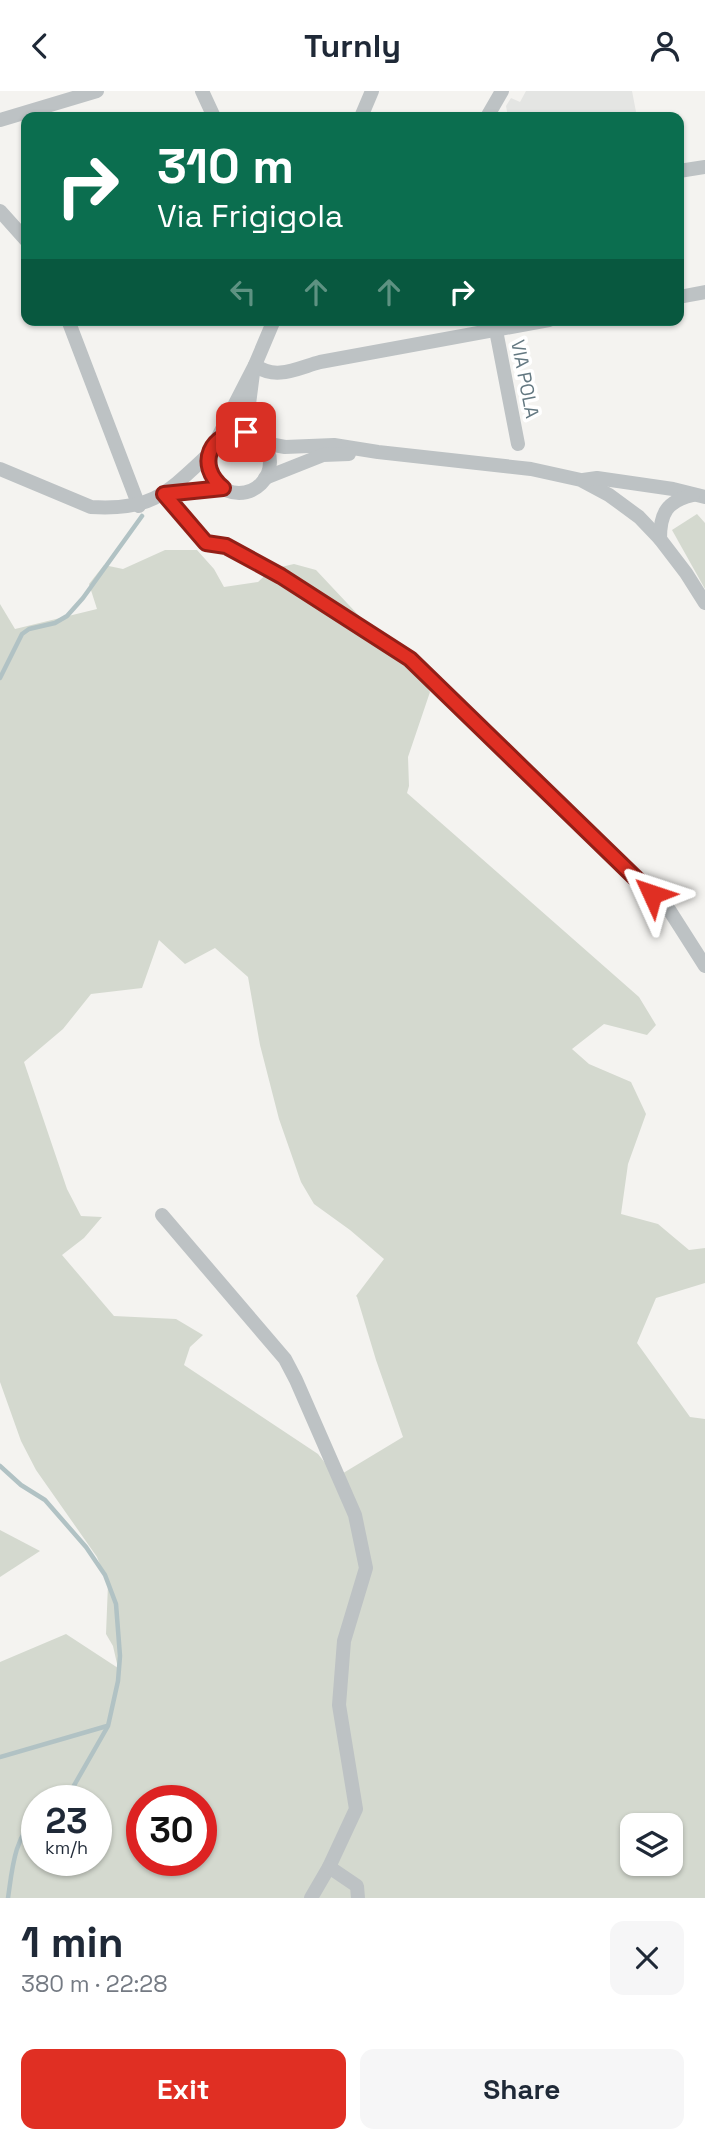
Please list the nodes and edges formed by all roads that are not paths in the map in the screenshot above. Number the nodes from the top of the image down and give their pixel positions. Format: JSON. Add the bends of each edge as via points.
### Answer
{"nodes":[{"id":1,"x":97,"y":91,"type":"edge"},
{"id":2,"x":202,"y":91,"type":"edge"},
{"id":3,"x":372,"y":91,"type":"edge"},
{"id":4,"x":502,"y":91,"type":"edge"},
{"id":5,"x":27,"y":112,"type":"edge"},
{"id":6,"x":212,"y":112,"type":"edge"},
{"id":7,"x":363,"y":112,"type":"edge"},
{"id":8,"x":490,"y":112,"type":"edge"},
{"id":9,"x":21,"y":114,"type":"edge"},
{"id":10,"x":0,"y":120,"type":"edge"},
{"id":11,"x":705,"y":167,"type":"edge"},
{"id":12,"x":684,"y":170,"type":"edge"},
{"id":13,"x":0,"y":211,"type":"edge"},
{"id":14,"x":19,"y":222,"type":"edge"},
{"id":15,"x":705,"y":292,"type":"edge"},
{"id":16,"x":684,"y":296,"type":"edge"},
{"id":17,"x":70,"y":326,"type":"edge"},
{"id":18,"x":271,"y":326,"type":"edge"},
{"id":19,"x":489,"y":326,"type":"edge"},
{"id":20,"x":494,"y":326,"type":"edge"},
{"id":21,"x":254,"y":365,"type":"junction"},
{"id":22,"x":284,"y":373,"type":"junction"},
{"id":23,"x":250,"y":400,"type":"junction"},
{"id":24,"x":260,"y":440,"type":"junction"},
{"id":25,"x":217,"y":441,"type":"junction"},
{"id":26,"x":518,"y":444,"type":"dead end"},
{"id":27,"x":378,"y":452,"type":"junction"},
{"id":28,"x":209,"y":454,"type":"junction"},
{"id":29,"x":0,"y":469,"type":"edge"},
{"id":30,"x":265,"y":478,"type":"junction"},
{"id":31,"x":581,"y":481,"type":"junction"},
{"id":32,"x":223,"y":488,"type":"junction"},
{"id":33,"x":164,"y":494,"type":"junction"},
{"id":34,"x":699,"y":496,"type":"edge"},
{"id":35,"x":139,"y":506,"type":"junction"},
{"id":36,"x":660,"y":539,"type":"junction"},
{"id":37,"x":705,"y":603,"type":"edge"},
{"id":38,"x":705,"y":966,"type":"edge"},
{"id":39,"x":162,"y":1215,"type":"dead end"},
{"id":40,"x":329,"y":1867,"type":"junction"},
{"id":41,"x":311,"y":1898,"type":"edge"},
{"id":42,"x":358,"y":1898,"type":"edge"}],
"edges":[{"from":1,"to":5,"type":"street"},
{"from":2,"to":6,"type":"street"},
{"from":3,"to":7,"type":"street"},
{"from":4,"to":8,"type":"street"},
{"from":9,"to":10,"type":"street"},
{"from":11,"to":12,"type":"street"},
{"from":13,"to":14,"type":"street"},
{"from":15,"to":16,"type":"street"},
{"from":17,"to":35,"type":"street"},
{"from":18,"to":21,"type":"street"},
{"from":19,"to":22,"type":"street"},
{"from":20,"to":26,"type":"street","name":"VIA POLA"},
{"from":21,"to":22,"type":"street","via":[[266,372]]},
{"from":21,"to":23,"type":"street"},
{"from":21,"to":25,"type":"street"},
{"from":22,"to":23,"type":"street","via":[[259,387]]},
{"from":23,"to":24,"type":"street"},
{"from":24,"to":25,"type":"street","via":[[235,431]]},
{"from":24,"to":27,"type":"street","via":[[285,447],[334,445]]},
{"from":24,"to":30,"type":"street","via":[[270,460]]},
{"from":25,"to":28,"type":"street"},
{"from":27,"to":30,"type":"street","via":[[323,455]]},
{"from":27,"to":31,"type":"street","via":[[531,469]]},
{"from":28,"to":32,"type":"street","via":[[211,474]]},
{"from":28,"to":33,"type":"street"},
{"from":29,"to":35,"type":"street","via":[[91,507]]},
{"from":30,"to":32,"type":"street","via":[[251,490]]},
{"from":31,"to":34,"type":"street","via":[[597,478]]},
{"from":31,"to":36,"type":"street","via":[[624,505]]},
{"from":32,"to":33,"type":"street"},
{"from":33,"to":35,"type":"street"},
{"from":33,"to":38,"type":"street","via":[[206,543],[226,546],[281,576],[410,659],[668,908]]},
{"from":34,"to":36,"type":"street","via":[[668,506]]},
{"from":36,"to":37,"type":"street"},
{"from":39,"to":40,"type":"street","via":[[285,1359],[355,1515],[366,1568],[344,1641],[339,1705],[356,1809]]},
{"from":40,"to":41,"type":"street"},
{"from":40,"to":42,"type":"street","via":[[356,1886]]}]}
